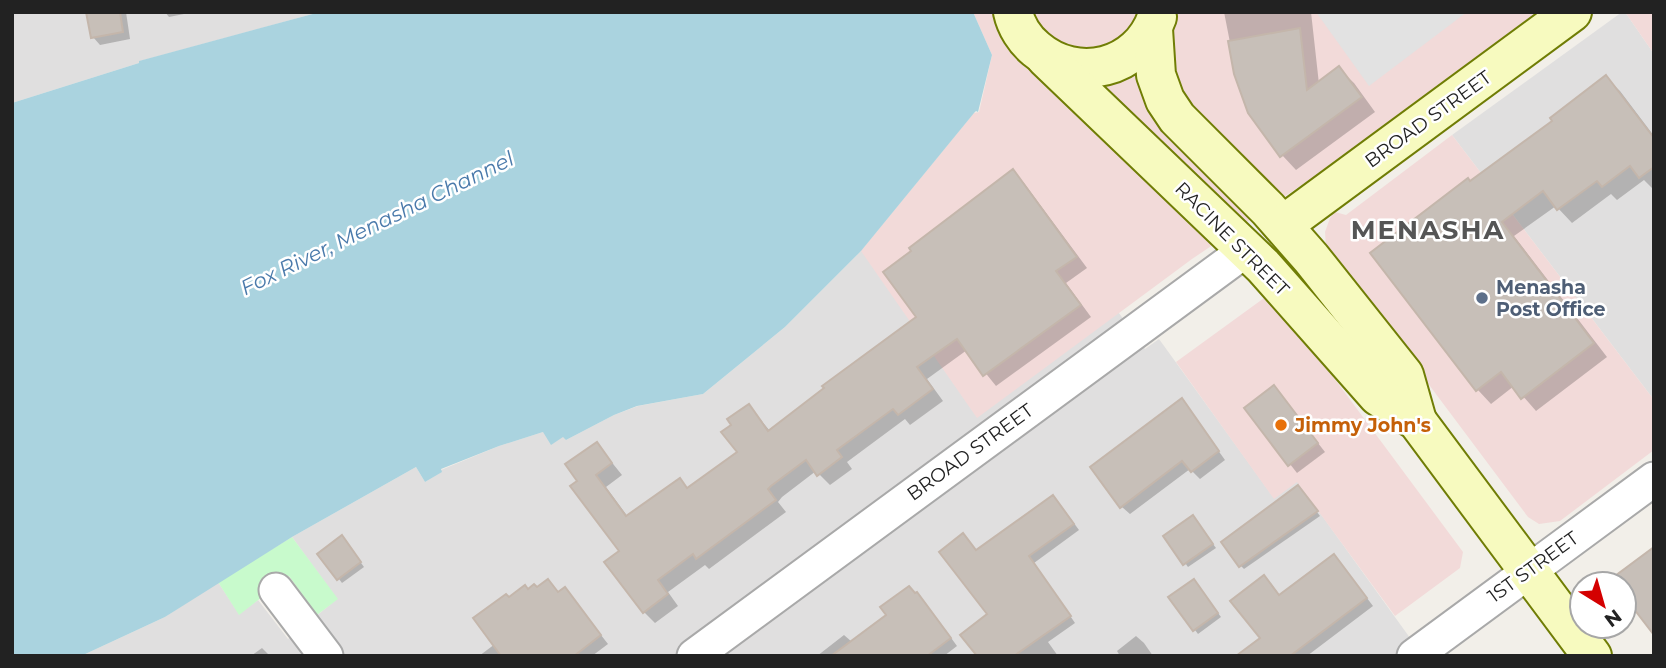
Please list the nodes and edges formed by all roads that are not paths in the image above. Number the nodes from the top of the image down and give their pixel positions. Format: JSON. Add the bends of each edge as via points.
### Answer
{"nodes":[{"id":1,"x":1013,"y":12,"type":"edge"},
{"id":2,"x":1572,"y":12,"type":"edge"},
{"id":3,"x":1156,"y":21,"type":"edge"},
{"id":4,"x":1046,"y":58,"type":"junction"},
{"id":5,"x":1283,"y":225,"type":"junction"},
{"id":6,"x":1246,"y":250,"type":"junction"},
{"id":7,"x":1417,"y":421,"type":"junction"},
{"id":8,"x":1654,"y":480,"type":"edge"},
{"id":9,"x":1530,"y":570,"type":"junction"},
{"id":10,"x":276,"y":590,"type":"dead end"},
{"id":11,"x":326,"y":656,"type":"edge"},
{"id":12,"x":694,"y":656,"type":"edge"},
{"id":13,"x":1414,"y":656,"type":"edge"},
{"id":14,"x":1592,"y":656,"type":"edge"}],
"edges":[{"from":1,"to":4,"type":"main road","name":"RACINE STREET","via":[[1027,42]]},
{"from":2,"to":5,"type":"main road","name":"BROAD STREET"},
{"from":3,"to":4,"type":"main road","via":[[1138,48],[1117,62],[1094,69],[1069,68]]},
{"from":3,"to":5,"type":"main road","name":"RACINE STREET","via":[[1156,75],[1165,100],[1177,118]]},
{"from":4,"to":6,"type":"main road","name":"RACINE STREET"},
{"from":5,"to":7,"type":"main road","name":"RACINE STREET","via":[[1404,375]]},
{"from":6,"to":7,"type":"main road","name":"RACINE STREET","via":[[1378,396]]},
{"from":6,"to":12,"type":"street","name":"BROAD STREET"},
{"from":7,"to":9,"type":"main road","name":"RACINE STREET"},
{"from":8,"to":9,"type":"street","name":"1ST STREET"},
{"from":9,"to":13,"type":"street","name":"1ST STREET"},
{"from":9,"to":14,"type":"main road","name":"RACINE STREET"},
{"from":10,"to":11,"type":"street"}]}
